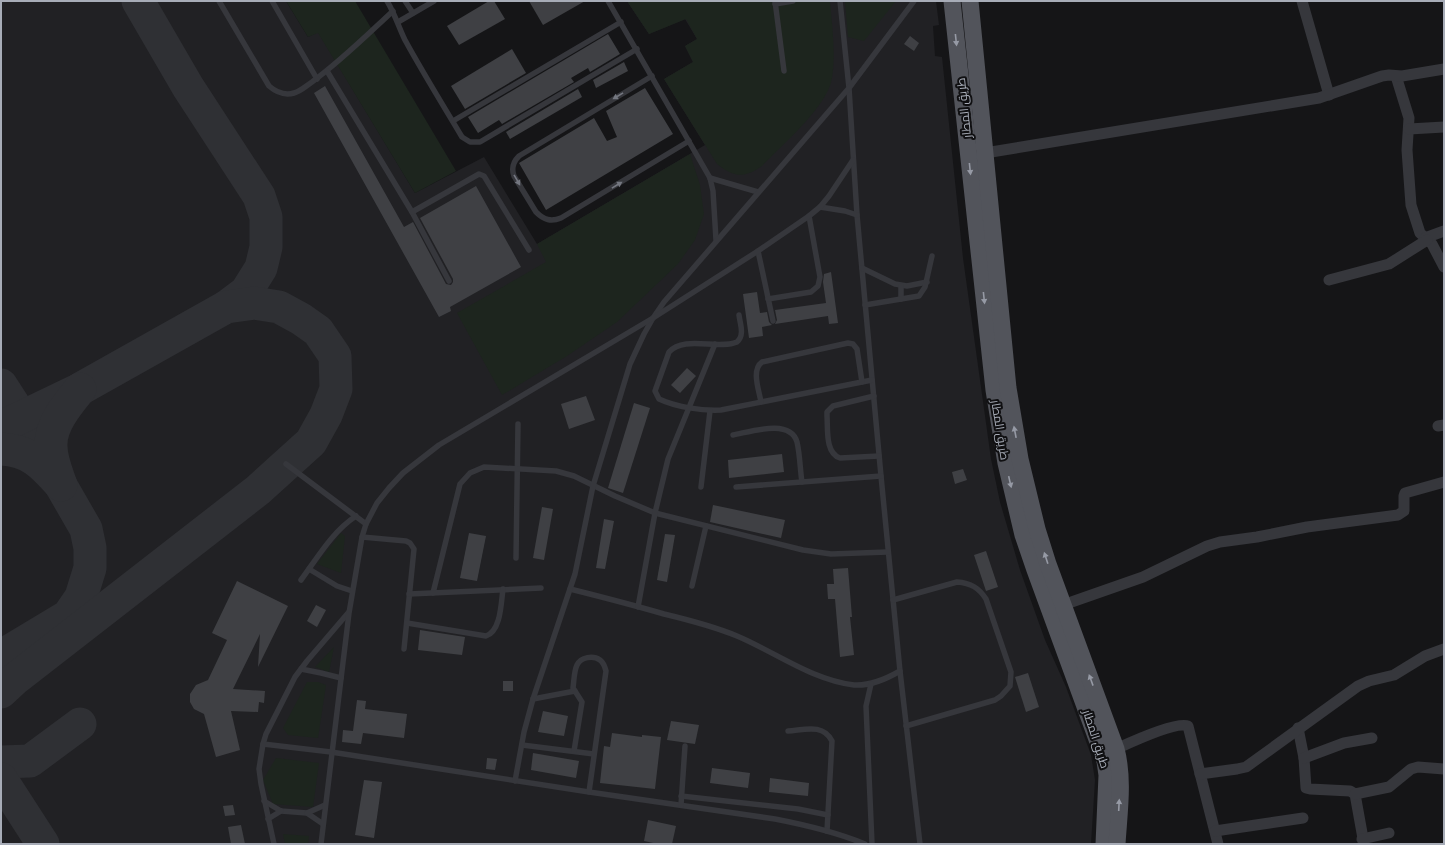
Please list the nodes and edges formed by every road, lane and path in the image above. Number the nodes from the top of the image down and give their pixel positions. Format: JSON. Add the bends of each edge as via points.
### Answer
{"nodes":[{"id":1,"x":220,"y":1,"type":"edge"},
{"id":2,"x":272,"y":1,"type":"edge"},
{"id":3,"x":388,"y":1,"type":"edge"},
{"id":4,"x":405,"y":1,"type":"edge"},
{"id":5,"x":434,"y":1,"type":"edge"},
{"id":6,"x":608,"y":1,"type":"edge"},
{"id":7,"x":793,"y":1,"type":"edge"},
{"id":8,"x":840,"y":1,"type":"edge"},
{"id":9,"x":914,"y":1,"type":"edge"},
{"id":10,"x":952,"y":1,"type":"edge"},
{"id":11,"x":970,"y":1,"type":"edge"},
{"id":12,"x":1302,"y":1,"type":"edge"},
{"id":13,"x":775,"y":3,"type":"edge"},
{"id":14,"x":393,"y":11,"type":"junction"},
{"id":15,"x":412,"y":14,"type":"junction"},
{"id":16,"x":398,"y":22,"type":"junction"},
{"id":17,"x":620,"y":22,"type":"junction"},
{"id":18,"x":637,"y":49,"type":"junction"},
{"id":19,"x":1444,"y":69,"type":"edge"},
{"id":20,"x":327,"y":71,"type":"junction"},
{"id":21,"x":784,"y":71,"type":"dead end"},
{"id":22,"x":652,"y":76,"type":"junction"},
{"id":23,"x":1396,"y":76,"type":"junction"},
{"id":24,"x":317,"y":78,"type":"junction"},
{"id":25,"x":849,"y":88,"type":"junction"},
{"id":26,"x":1329,"y":95,"type":"junction"},
{"id":27,"x":453,"y":121,"type":"junction"},
{"id":28,"x":1444,"y":127,"type":"edge"},
{"id":29,"x":1409,"y":129,"type":"junction"},
{"id":30,"x":689,"y":141,"type":"junction"},
{"id":31,"x":985,"y":153,"type":"junction"},
{"id":32,"x":853,"y":160,"type":"junction"},
{"id":33,"x":710,"y":178,"type":"junction"},
{"id":34,"x":758,"y":192,"type":"junction"},
{"id":35,"x":820,"y":207,"type":"junction"},
{"id":36,"x":412,"y":212,"type":"junction"},
{"id":37,"x":857,"y":215,"type":"junction"},
{"id":38,"x":809,"y":216,"type":"junction"},
{"id":39,"x":1444,"y":232,"type":"edge"},
{"id":40,"x":1426,"y":239,"type":"junction"},
{"id":41,"x":716,"y":240,"type":"junction"},
{"id":42,"x":529,"y":250,"type":"dead end"},
{"id":43,"x":758,"y":251,"type":"junction"},
{"id":44,"x":932,"y":256,"type":"dead end"},
{"id":45,"x":1444,"y":267,"type":"edge"},
{"id":46,"x":862,"y":268,"type":"junction"},
{"id":47,"x":1329,"y":280,"type":"dead end"},
{"id":48,"x":449,"y":281,"type":"dead end"},
{"id":49,"x":927,"y":282,"type":"junction"},
{"id":50,"x":901,"y":286,"type":"junction"},
{"id":51,"x":768,"y":299,"type":"junction"},
{"id":52,"x":901,"y":299,"type":"junction"},
{"id":53,"x":865,"y":305,"type":"junction"},
{"id":54,"x":739,"y":315,"type":"dead end"},
{"id":55,"x":653,"y":318,"type":"junction"},
{"id":56,"x":773,"y":321,"type":"dead end"},
{"id":57,"x":715,"y":344,"type":"junction"},
{"id":58,"x":872,"y":380,"type":"junction"},
{"id":59,"x":862,"y":382,"type":"junction"},
{"id":60,"x":874,"y":396,"type":"junction"},
{"id":61,"x":761,"y":402,"type":"junction"},
{"id":62,"x":689,"y":408,"type":"junction"},
{"id":63,"x":710,"y":411,"type":"junction"},
{"id":64,"x":518,"y":424,"type":"dead end"},
{"id":65,"x":733,"y":435,"type":"dead end"},
{"id":66,"x":879,"y":456,"type":"junction"},
{"id":67,"x":286,"y":464,"type":"dead end"},
{"id":68,"x":518,"y":469,"type":"junction"},
{"id":69,"x":881,"y":476,"type":"junction"},
{"id":70,"x":802,"y":482,"type":"junction"},
{"id":71,"x":1444,"y":482,"type":"edge"},
{"id":72,"x":593,"y":486,"type":"junction"},
{"id":73,"x":701,"y":487,"type":"dead end"},
{"id":74,"x":736,"y":487,"type":"dead end"},
{"id":75,"x":655,"y":513,"type":"junction"},
{"id":76,"x":356,"y":516,"type":"junction"},
{"id":77,"x":366,"y":524,"type":"junction"},
{"id":78,"x":706,"y":526,"type":"junction"},
{"id":79,"x":362,"y":537,"type":"junction"},
{"id":80,"x":888,"y":552,"type":"junction"},
{"id":81,"x":516,"y":558,"type":"dead end"},
{"id":82,"x":309,"y":569,"type":"junction"},
{"id":83,"x":301,"y":580,"type":"dead end"},
{"id":84,"x":692,"y":586,"type":"dead end"},
{"id":85,"x":541,"y":588,"type":"dead end"},
{"id":86,"x":503,"y":589,"type":"junction"},
{"id":87,"x":570,"y":590,"type":"junction"},
{"id":88,"x":352,"y":591,"type":"junction"},
{"id":89,"x":433,"y":593,"type":"junction"},
{"id":90,"x":409,"y":594,"type":"junction"},
{"id":91,"x":893,"y":600,"type":"junction"},
{"id":92,"x":1063,"y":605,"type":"junction"},
{"id":93,"x":638,"y":607,"type":"junction"},
{"id":94,"x":349,"y":613,"type":"junction"},
{"id":95,"x":407,"y":623,"type":"junction"},
{"id":96,"x":404,"y":649,"type":"dead end"},
{"id":97,"x":1444,"y":649,"type":"edge"},
{"id":98,"x":301,"y":669,"type":"junction"},
{"id":99,"x":900,"y":671,"type":"junction"},
{"id":100,"x":341,"y":678,"type":"junction"},
{"id":101,"x":871,"y":684,"type":"junction"},
{"id":102,"x":574,"y":690,"type":"junction"},
{"id":103,"x":533,"y":699,"type":"junction"},
{"id":104,"x":1096,"y":716,"type":"junction"},
{"id":105,"x":906,"y":726,"type":"junction"},
{"id":106,"x":1298,"y":728,"type":"junction"},
{"id":107,"x":788,"y":731,"type":"dead end"},
{"id":108,"x":1372,"y":738,"type":"dead end"},
{"id":109,"x":263,"y":744,"type":"junction"},
{"id":110,"x":522,"y":745,"type":"junction"},
{"id":111,"x":685,"y":746,"type":"dead end"},
{"id":112,"x":1116,"y":749,"type":"junction"},
{"id":113,"x":574,"y":751,"type":"junction"},
{"id":114,"x":331,"y":752,"type":"junction"},
{"id":115,"x":594,"y":754,"type":"junction"},
{"id":116,"x":1304,"y":758,"type":"junction"},
{"id":117,"x":1444,"y":769,"type":"edge"},
{"id":118,"x":1200,"y":774,"type":"junction"},
{"id":119,"x":515,"y":781,"type":"junction"},
{"id":120,"x":589,"y":792,"type":"junction"},
{"id":121,"x":1355,"y":794,"type":"junction"},
{"id":122,"x":681,"y":796,"type":"junction"},
{"id":123,"x":264,"y":801,"type":"junction"},
{"id":124,"x":326,"y":805,"type":"junction"},
{"id":125,"x":681,"y":805,"type":"junction"},
{"id":126,"x":281,"y":811,"type":"junction"},
{"id":127,"x":307,"y":813,"type":"junction"},
{"id":128,"x":828,"y":815,"type":"junction"},
{"id":129,"x":268,"y":818,"type":"junction"},
{"id":130,"x":1303,"y":818,"type":"dead end"},
{"id":131,"x":324,"y":824,"type":"junction"},
{"id":132,"x":827,"y":831,"type":"junction"},
{"id":133,"x":1215,"y":831,"type":"junction"},
{"id":134,"x":1389,"y":833,"type":"dead end"},
{"id":135,"x":1363,"y":841,"type":"edge"},
{"id":136,"x":920,"y":842,"type":"edge"},
{"id":137,"x":274,"y":844,"type":"edge"},
{"id":138,"x":321,"y":844,"type":"edge"},
{"id":139,"x":865,"y":844,"type":"edge"},
{"id":140,"x":872,"y":844,"type":"edge"},
{"id":141,"x":913,"y":844,"type":"edge"},
{"id":142,"x":1104,"y":844,"type":"edge"},
{"id":143,"x":1117,"y":844,"type":"edge"},
{"id":144,"x":1218,"y":844,"type":"edge"}],
"edges":[{"from":1,"to":24,"type":"lane","via":[[269,86],[274,90],[281,94],[295,93]]},
{"from":2,"to":24,"type":"lane"},
{"from":3,"to":14,"type":"lane"},
{"from":4,"to":15,"type":"lane"},
{"from":5,"to":15,"type":"lane"},
{"from":6,"to":17,"type":"lane"},
{"from":7,"to":13,"type":"lane"},
{"from":8,"to":25,"type":"lane"},
{"from":9,"to":25,"type":"lane"},
{"from":10,"to":104,"type":"main road","name":"طريق المطار","one_way":true,"via":[[994,390],[1006,463],[1023,535],[1035,570]]},
{"from":11,"to":31,"type":"main road","name":"طريق المطار"},
{"from":12,"to":26,"type":"street"},
{"from":13,"to":21,"type":"lane"},
{"from":14,"to":16,"type":"lane"},
{"from":14,"to":20,"type":"lane"},
{"from":15,"to":16,"type":"lane"},
{"from":16,"to":27,"type":"lane","via":[[406,42]]},
{"from":17,"to":18,"type":"lane"},
{"from":17,"to":27,"type":"lane"},
{"from":18,"to":22,"type":"lane"},
{"from":18,"to":27,"type":"lane","via":[[480,142],[470,142],[462,137]]},
{"from":19,"to":23,"type":"street"},
{"from":20,"to":24,"type":"lane"},
{"from":20,"to":36,"type":"lane"},
{"from":22,"to":30,"type":"lane"},
{"from":22,"to":30,"type":"lane","one_way":true,"via":[[519,156],[513,165],[514,176],[536,212],[541,217],[554,221]]},
{"from":23,"to":26,"type":"street","via":[[1382,76]]},
{"from":23,"to":29,"type":"street","via":[[1409,118]]},
{"from":25,"to":32,"type":"lane"},
{"from":25,"to":34,"type":"lane"},
{"from":26,"to":31,"type":"street"},
{"from":28,"to":29,"type":"street"},
{"from":29,"to":40,"type":"street","via":[[1407,150],[1411,205],[1420,233]]},
{"from":30,"to":33,"type":"lane"},
{"from":92,"to":31,"type":"main road","name":"طريق المطار","one_way":true,"via":[[1035,522],[1013,424]]},
{"from":32,"to":35,"type":"lane"},
{"from":32,"to":37,"type":"lane"},
{"from":33,"to":34,"type":"lane"},
{"from":33,"to":41,"type":"lane"},
{"from":34,"to":41,"type":"lane"},
{"from":35,"to":37,"type":"lane"},
{"from":35,"to":38,"type":"lane"},
{"from":36,"to":42,"type":"lane","via":[[482,174]]},
{"from":36,"to":48,"type":"lane"},
{"from":37,"to":46,"type":"lane"},
{"from":38,"to":43,"type":"lane"},
{"from":38,"to":51,"type":"lane","via":[[820,277],[818,286],[811,292]]},
{"from":39,"to":40,"type":"street"},
{"from":40,"to":45,"type":"street","via":[[1436,250]]},
{"from":40,"to":47,"type":"street","via":[[1389,264]]},
{"from":41,"to":55,"type":"lane"},
{"from":43,"to":51,"type":"lane"},
{"from":43,"to":55,"type":"lane"},
{"from":44,"to":49,"type":"lane"},
{"from":46,"to":50,"type":"lane"},
{"from":46,"to":53,"type":"lane"},
{"from":49,"to":50,"type":"lane"},
{"from":49,"to":52,"type":"lane","via":[[919,296]]},
{"from":50,"to":52,"type":"lane"},
{"from":51,"to":56,"type":"lane"},
{"from":52,"to":53,"type":"lane"},
{"from":53,"to":58,"type":"lane"},
{"from":54,"to":57,"type":"lane","via":[[742,335],[740,340],[735,343]]},
{"from":55,"to":72,"type":"lane","via":[[630,364]]},
{"from":55,"to":77,"type":"lane","via":[[439,445],[394,483],[377,503]]},
{"from":57,"to":62,"type":"lane"},
{"from":57,"to":62,"type":"lane","via":[[682,344],[670,352],[655,391],[656,395],[663,400]]},
{"from":58,"to":59,"type":"lane"},
{"from":58,"to":60,"type":"lane"},
{"from":59,"to":61,"type":"lane"},
{"from":59,"to":61,"type":"lane","via":[[857,349],[848,343],[759,364],[756,372]]},
{"from":60,"to":66,"type":"lane"},
{"from":60,"to":66,"type":"lane","via":[[833,406],[827,416],[830,450],[836,456]]},
{"from":61,"to":63,"type":"lane"},
{"from":62,"to":63,"type":"lane"},
{"from":62,"to":75,"type":"lane","via":[[668,459]]},
{"from":63,"to":73,"type":"lane"},
{"from":64,"to":68,"type":"lane"},
{"from":65,"to":70,"type":"lane","via":[[776,428],[791,433],[797,442]]},
{"from":66,"to":69,"type":"lane"},
{"from":67,"to":76,"type":"lane"},
{"from":68,"to":72,"type":"lane","via":[[567,473]]},
{"from":68,"to":81,"type":"lane"},
{"from":68,"to":89,"type":"lane","via":[[484,467],[470,473],[460,484]]},
{"from":69,"to":70,"type":"lane"},
{"from":69,"to":80,"type":"lane"},
{"from":70,"to":74,"type":"lane"},
{"from":71,"to":92,"type":"street","via":[[1405,493],[1404,511],[1398,515],[1220,542],[1143,577]]},
{"from":72,"to":75,"type":"lane"},
{"from":72,"to":87,"type":"lane"},
{"from":75,"to":78,"type":"lane"},
{"from":75,"to":93,"type":"lane"},
{"from":76,"to":77,"type":"lane"},
{"from":76,"to":82,"type":"lane","via":[[335,533]]},
{"from":77,"to":79,"type":"lane"},
{"from":78,"to":80,"type":"lane","via":[[818,553]]},
{"from":78,"to":84,"type":"lane"},
{"from":79,"to":88,"type":"lane"},
{"from":79,"to":90,"type":"lane","via":[[406,541],[413,546]]},
{"from":80,"to":91,"type":"lane"},
{"from":82,"to":83,"type":"lane"},
{"from":82,"to":88,"type":"lane","via":[[337,586]]},
{"from":85,"to":86,"type":"lane"},
{"from":86,"to":89,"type":"lane"},
{"from":86,"to":95,"type":"lane","via":[[497,625],[491,634],[486,636]]},
{"from":87,"to":93,"type":"lane"},
{"from":87,"to":103,"type":"lane"},
{"from":88,"to":94,"type":"lane"},
{"from":89,"to":90,"type":"lane"},
{"from":90,"to":95,"type":"lane"},
{"from":91,"to":99,"type":"lane"},
{"from":91,"to":105,"type":"lane","via":[[957,582],[966,582],[974,586],[986,599],[1012,672],[1010,686],[1001,696]]},
{"from":104,"to":92,"type":"main road","name":"طريق المطار","one_way":true},
{"from":93,"to":101,"type":"lane","via":[[701,623],[737,636],[821,676],[855,685]]},
{"from":94,"to":98,"type":"lane"},
{"from":94,"to":100,"type":"lane"},
{"from":95,"to":96,"type":"lane"},
{"from":97,"to":106,"type":"street","via":[[1425,656],[1394,675],[1358,686]]},
{"from":98,"to":100,"type":"lane"},
{"from":98,"to":109,"type":"lane","via":[[290,685]]},
{"from":99,"to":101,"type":"lane"},
{"from":99,"to":105,"type":"lane"},
{"from":100,"to":114,"type":"lane"},
{"from":101,"to":140,"type":"lane","via":[[866,706]]},
{"from":102,"to":103,"type":"lane"},
{"from":102,"to":113,"type":"lane","via":[[582,702]]},
{"from":102,"to":115,"type":"lane","via":[[577,665],[581,660],[594,657],[600,660],[606,671]]},
{"from":103,"to":110,"type":"lane"},
{"from":104,"to":112,"type":"main road","name":"طريق المطار"},
{"from":104,"to":142,"type":"main road","name":"طريق المطار","via":[[1107,774]]},
{"from":105,"to":136,"type":"lane"},
{"from":106,"to":116,"type":"street"},
{"from":106,"to":118,"type":"street","via":[[1246,766]]},
{"from":107,"to":128,"type":"lane","via":[[819,729],[829,736],[832,747]]},
{"from":108,"to":116,"type":"street","via":[[1344,744]]},
{"from":109,"to":114,"type":"lane"},
{"from":109,"to":123,"type":"lane","via":[[259,769]]},
{"from":110,"to":113,"type":"lane"},
{"from":110,"to":119,"type":"lane"},
{"from":111,"to":122,"type":"lane"},
{"from":112,"to":118,"type":"street","via":[[1161,730],[1186,725],[1189,728]]},
{"from":143,"to":112,"type":"main road","name":"طريق المطار","one_way":true,"via":[[1121,774]]},
{"from":113,"to":115,"type":"lane"},
{"from":114,"to":119,"type":"lane"},
{"from":114,"to":124,"type":"lane"},
{"from":115,"to":120,"type":"lane"},
{"from":116,"to":121,"type":"street","via":[[1308,789],[1350,791]]},
{"from":117,"to":121,"type":"street","via":[[1410,769],[1389,787]]},
{"from":118,"to":133,"type":"street"},
{"from":119,"to":120,"type":"lane"},
{"from":120,"to":125,"type":"lane"},
{"from":121,"to":135,"type":"street"},
{"from":122,"to":125,"type":"lane"},
{"from":122,"to":128,"type":"lane","via":[[798,809]]},
{"from":123,"to":126,"type":"lane"},
{"from":123,"to":129,"type":"lane"},
{"from":124,"to":127,"type":"lane"},
{"from":124,"to":131,"type":"lane"},
{"from":125,"to":132,"type":"lane","via":[[776,819]]},
{"from":126,"to":127,"type":"lane"},
{"from":126,"to":129,"type":"lane"},
{"from":127,"to":131,"type":"lane"},
{"from":128,"to":132,"type":"lane"},
{"from":129,"to":137,"type":"lane"},
{"from":130,"to":133,"type":"street"},
{"from":131,"to":138,"type":"lane"},
{"from":132,"to":139,"type":"lane"},
{"from":133,"to":144,"type":"street"},
{"from":134,"to":135,"type":"street"},
{"from":136,"to":141,"type":"lane"}]}
